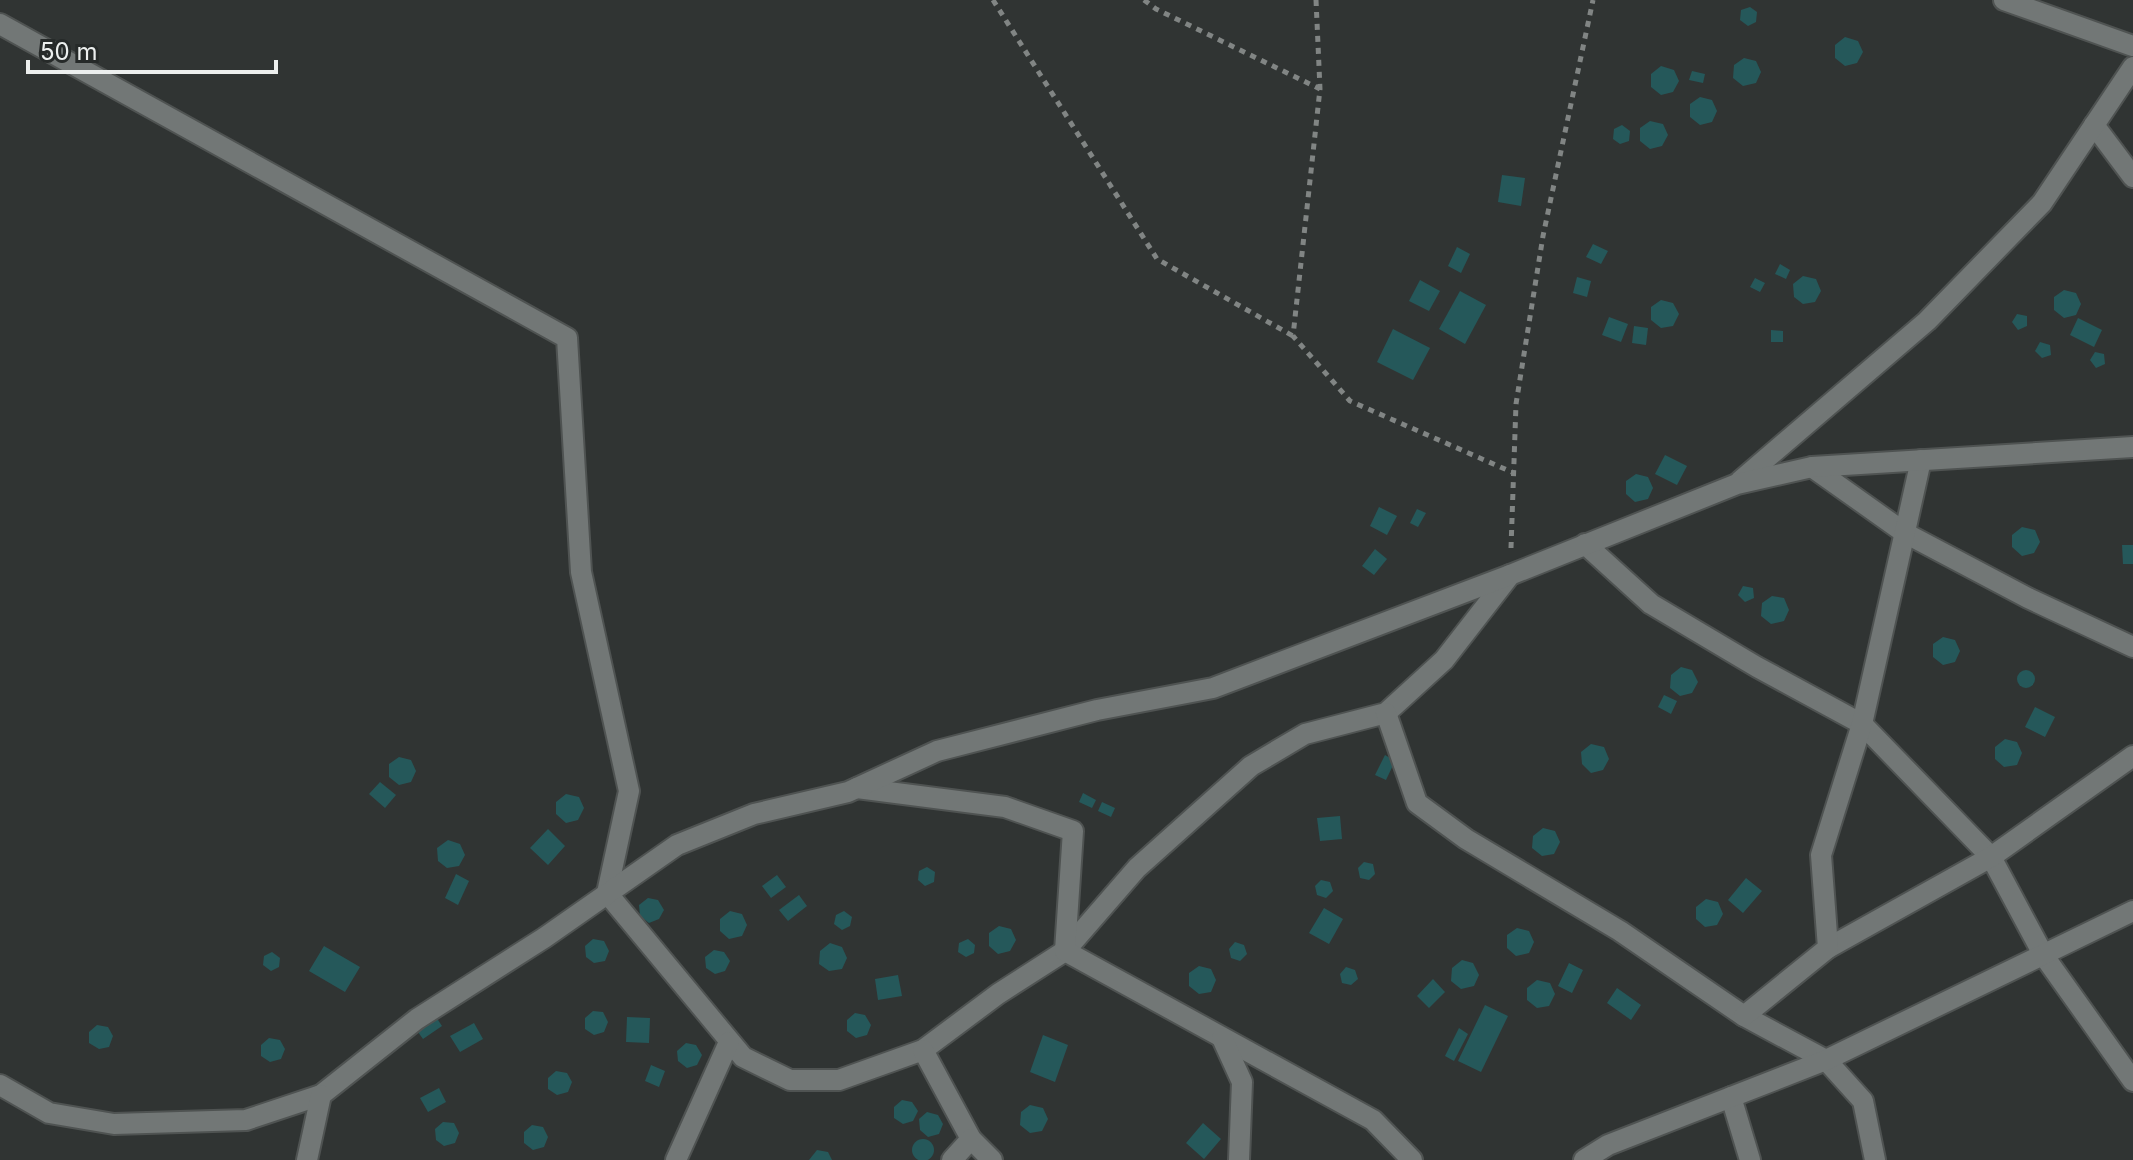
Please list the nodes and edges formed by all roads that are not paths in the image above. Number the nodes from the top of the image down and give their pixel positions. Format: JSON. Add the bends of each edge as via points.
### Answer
{"nodes":[{"id":1,"x":2004,"y":0,"type":"edge"},
{"id":2,"x":0,"y":24,"type":"edge"},
{"id":3,"x":2133,"y":46,"type":"edge"},
{"id":4,"x":2133,"y":67,"type":"edge"},
{"id":5,"x":2094,"y":125,"type":"junction"},
{"id":6,"x":2133,"y":177,"type":"edge"},
{"id":7,"x":2133,"y":447,"type":"edge"},
{"id":8,"x":1921,"y":460,"type":"junction"},
{"id":9,"x":1812,"y":467,"type":"junction"},
{"id":10,"x":1737,"y":484,"type":"junction"},
{"id":11,"x":1905,"y":533,"type":"junction"},
{"id":12,"x":1585,"y":544,"type":"junction"},
{"id":13,"x":1510,"y":575,"type":"junction"},
{"id":14,"x":2133,"y":647,"type":"edge"},
{"id":15,"x":1386,"y":713,"type":"junction"},
{"id":16,"x":1862,"y":724,"type":"junction"},
{"id":17,"x":2133,"y":756,"type":"edge"},
{"id":18,"x":857,"y":788,"type":"junction"},
{"id":19,"x":1991,"y":857,"type":"junction"},
{"id":20,"x":607,"y":893,"type":"junction"},
{"id":21,"x":2133,"y":911,"type":"edge"},
{"id":22,"x":1828,"y":948,"type":"junction"},
{"id":23,"x":1065,"y":951,"type":"junction"},
{"id":24,"x":2044,"y":956,"type":"junction"},
{"id":25,"x":1744,"y":1016,"type":"junction"},
{"id":26,"x":1222,"y":1038,"type":"junction"},
{"id":27,"x":729,"y":1042,"type":"junction"},
{"id":28,"x":923,"y":1050,"type":"junction"},
{"id":29,"x":1826,"y":1060,"type":"junction"},
{"id":30,"x":2133,"y":1081,"type":"edge"},
{"id":31,"x":0,"y":1085,"type":"edge"},
{"id":32,"x":321,"y":1095,"type":"junction"},
{"id":33,"x":1731,"y":1097,"type":"junction"},
{"id":34,"x":971,"y":1139,"type":"junction"},
{"id":35,"x":313,"y":1159,"type":"edge"},
{"id":36,"x":676,"y":1160,"type":"edge"},
{"id":37,"x":952,"y":1160,"type":"edge"},
{"id":38,"x":992,"y":1160,"type":"edge"},
{"id":39,"x":1239,"y":1160,"type":"edge"},
{"id":40,"x":1412,"y":1160,"type":"edge"},
{"id":41,"x":1584,"y":1160,"type":"edge"},
{"id":42,"x":1750,"y":1160,"type":"edge"},
{"id":43,"x":1875,"y":1160,"type":"edge"}],
"edges":[{"from":1,"to":3,"type":"street"},
{"from":2,"to":20,"type":"street","via":[[567,338],[581,572],[629,791]]},
{"from":4,"to":5,"type":"street"},
{"from":5,"to":6,"type":"street"},
{"from":5,"to":10,"type":"street","via":[[2042,203],[1927,321]]},
{"from":7,"to":8,"type":"street"},
{"from":8,"to":9,"type":"street"},
{"from":8,"to":11,"type":"street"},
{"from":9,"to":10,"type":"street"},
{"from":9,"to":11,"type":"street"},
{"from":10,"to":12,"type":"street"},
{"from":11,"to":14,"type":"street"},
{"from":11,"to":16,"type":"street"},
{"from":12,"to":13,"type":"street"},
{"from":12,"to":16,"type":"street","via":[[1651,604]]},
{"from":13,"to":15,"type":"street","via":[[1444,660]]},
{"from":13,"to":18,"type":"street","via":[[1213,688],[1097,710],[937,751]]},
{"from":15,"to":23,"type":"street","via":[[1305,734],[1251,766],[1137,868]]},
{"from":15,"to":25,"type":"street","via":[[1417,803]]},
{"from":16,"to":19,"type":"street"},
{"from":16,"to":22,"type":"street","via":[[1821,855]]},
{"from":17,"to":19,"type":"street"},
{"from":18,"to":20,"type":"street","via":[[754,814],[677,845]]},
{"from":18,"to":23,"type":"street","via":[[1005,807],[1073,831]]},
{"from":19,"to":22,"type":"street"},
{"from":19,"to":24,"type":"street"},
{"from":20,"to":27,"type":"street"},
{"from":20,"to":32,"type":"street","via":[[417,1019]]},
{"from":21,"to":24,"type":"street"},
{"from":22,"to":25,"type":"street"},
{"from":23,"to":26,"type":"street"},
{"from":23,"to":28,"type":"street"},
{"from":24,"to":29,"type":"street"},
{"from":24,"to":30,"type":"street"},
{"from":25,"to":29,"type":"street"},
{"from":26,"to":39,"type":"street","via":[[1242,1082]]},
{"from":26,"to":40,"type":"street","via":[[1373,1120]]},
{"from":27,"to":28,"type":"street","via":[[743,1057],[790,1080],[839,1080]]},
{"from":27,"to":36,"type":"street"},
{"from":28,"to":34,"type":"street"},
{"from":29,"to":33,"type":"street"},
{"from":29,"to":43,"type":"street","via":[[1863,1101]]},
{"from":31,"to":32,"type":"street","via":[[49,1113],[114,1124],[246,1120]]},
{"from":32,"to":35,"type":"street"},
{"from":33,"to":41,"type":"street","via":[[1608,1145]]},
{"from":33,"to":42,"type":"street"},
{"from":34,"to":37,"type":"street"},
{"from":34,"to":38,"type":"street"}]}
